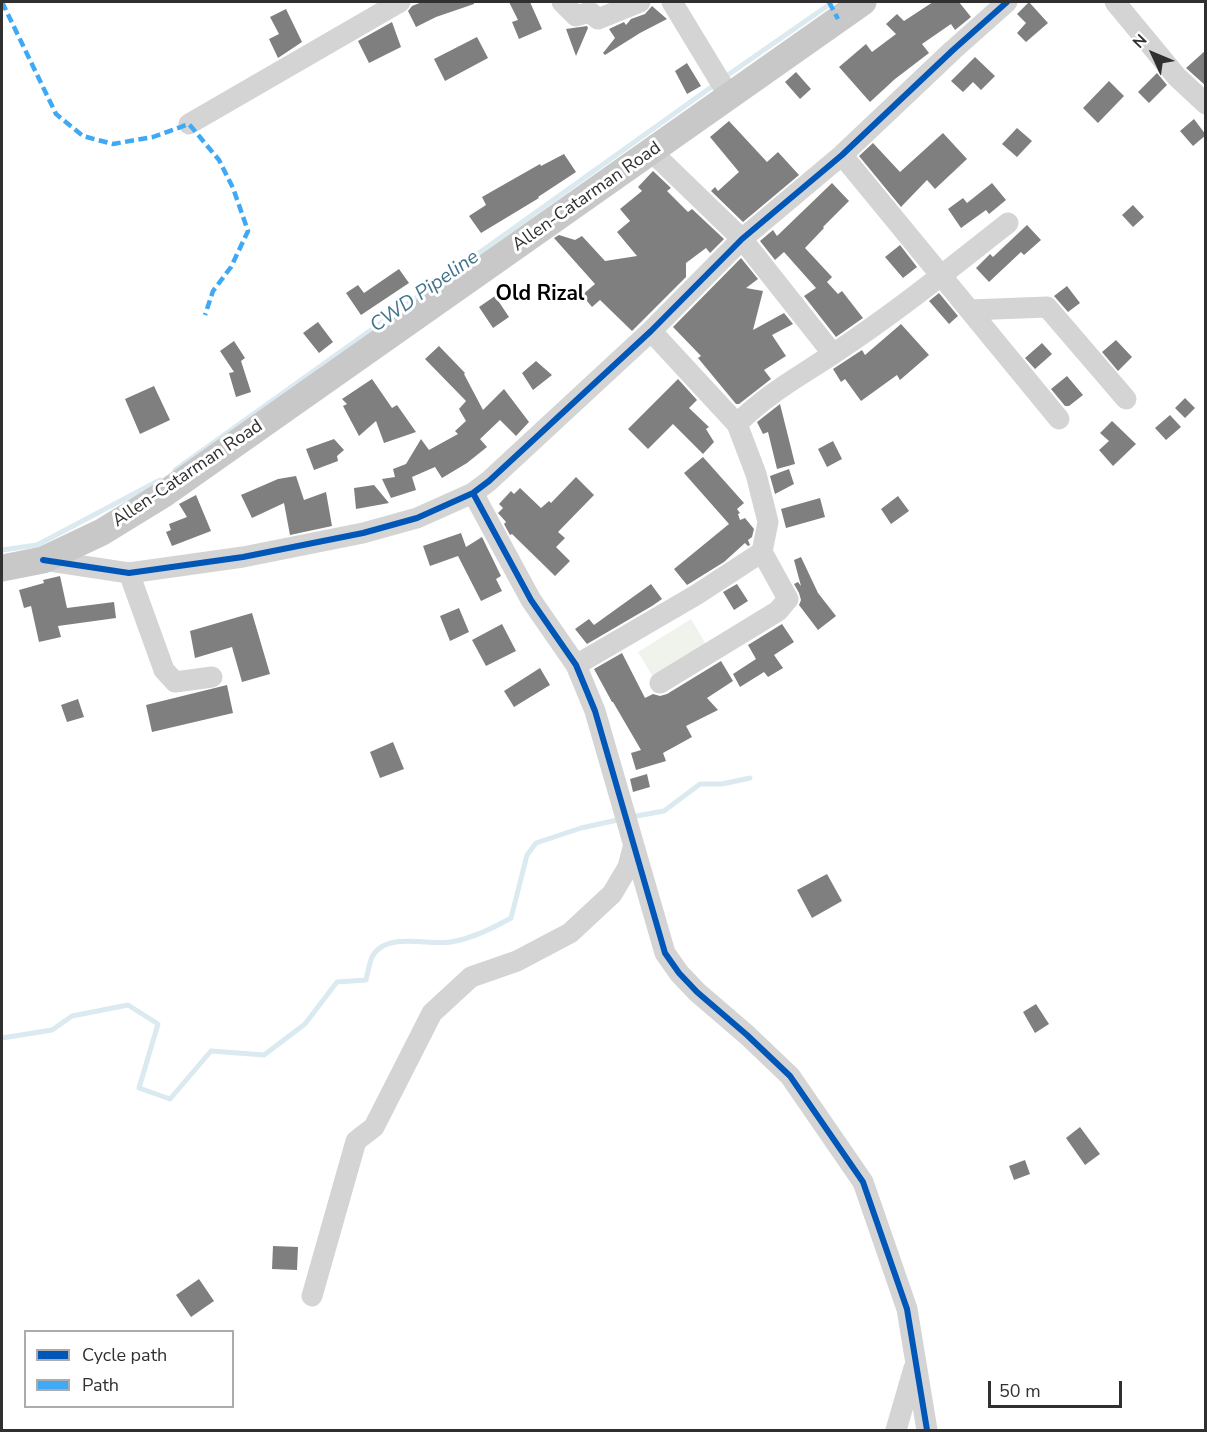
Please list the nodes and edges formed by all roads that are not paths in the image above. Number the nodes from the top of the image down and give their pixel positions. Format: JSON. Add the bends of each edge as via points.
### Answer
{"nodes":[{"id":1,"x":400,"y":2,"type":"edge"},
{"id":2,"x":562,"y":2,"type":"edge"},
{"id":3,"x":639,"y":2,"type":"edge"},
{"id":4,"x":672,"y":2,"type":"edge"},
{"id":5,"x":863,"y":2,"type":"edge"},
{"id":6,"x":1007,"y":2,"type":"edge"},
{"id":7,"x":1115,"y":2,"type":"edge"},
{"id":8,"x":729,"y":96,"type":"junction"},
{"id":9,"x":1206,"y":104,"type":"edge"},
{"id":10,"x":189,"y":124,"type":"dead end"},
{"id":11,"x":651,"y":152,"type":"junction"},
{"id":12,"x":842,"y":155,"type":"junction"},
{"id":13,"x":1008,"y":223,"type":"dead end"},
{"id":14,"x":742,"y":239,"type":"junction"},
{"id":15,"x":941,"y":276,"type":"junction"},
{"id":16,"x":970,"y":310,"type":"junction"},
{"id":17,"x":651,"y":331,"type":"junction"},
{"id":18,"x":833,"y":354,"type":"junction"},
{"id":19,"x":1126,"y":399,"type":"dead end"},
{"id":20,"x":1059,"y":418,"type":"dead end"},
{"id":21,"x":737,"y":424,"type":"junction"},
{"id":22,"x":473,"y":493,"type":"junction"},
{"id":23,"x":762,"y":552,"type":"junction"},
{"id":24,"x":43,"y":560,"type":"junction"},
{"id":25,"x":2,"y":568,"type":"edge"},
{"id":26,"x":129,"y":573,"type":"junction"},
{"id":27,"x":576,"y":665,"type":"junction"},
{"id":28,"x":212,"y":678,"type":"dead end"},
{"id":29,"x":660,"y":683,"type":"dead end"},
{"id":30,"x":633,"y":848,"type":"junction"},
{"id":31,"x":312,"y":1296,"type":"dead end"},
{"id":32,"x":916,"y":1360,"type":"junction"},
{"id":33,"x":896,"y":1431,"type":"edge"},
{"id":34,"x":927,"y":1431,"type":"edge"}],
"edges":[{"from":1,"to":10,"type":"street"},
{"from":2,"to":3,"type":"street","via":[[576,16],[590,12],[598,19]]},
{"from":4,"to":8,"type":"street"},
{"from":5,"to":8,"type":"main road","name":"Allen-Catarman Road"},
{"from":6,"to":12,"type":"street"},
{"from":7,"to":9,"type":"street","via":[[1177,77]]},
{"from":8,"to":11,"type":"main road","name":"Allen-Catarman Road"},
{"from":11,"to":14,"type":"street"},
{"from":11,"to":24,"type":"main road","name":"Allen-Catarman Road","via":[[164,494]]},
{"from":12,"to":14,"type":"street"},
{"from":12,"to":15,"type":"street"},
{"from":13,"to":15,"type":"street"},
{"from":14,"to":17,"type":"street"},
{"from":14,"to":18,"type":"street"},
{"from":15,"to":16,"type":"street"},
{"from":15,"to":18,"type":"street"},
{"from":16,"to":19,"type":"street","via":[[1047,307]]},
{"from":16,"to":20,"type":"street"},
{"from":17,"to":21,"type":"street"},
{"from":17,"to":22,"type":"street"},
{"from":18,"to":21,"type":"street","via":[[748,412]]},
{"from":21,"to":23,"type":"street","via":[[756,474],[768,522]]},
{"from":22,"to":26,"type":"street","via":[[417,518],[363,533],[243,557]]},
{"from":22,"to":27,"type":"street","via":[[531,600]]},
{"from":23,"to":27,"type":"street"},
{"from":23,"to":29,"type":"street","via":[[788,599],[778,611]]},
{"from":24,"to":25,"type":"main road","name":"Allen-Catarman Road"},
{"from":24,"to":26,"type":"street"},
{"from":26,"to":28,"type":"street","via":[[164,670],[176,682]]},
{"from":27,"to":30,"type":"street","via":[[595,711]]},
{"from":30,"to":31,"type":"street","via":[[628,867],[612,894],[570,933],[517,961],[471,977],[432,1013],[374,1127],[356,1141]]},
{"from":30,"to":32,"type":"street","via":[[665,954],[678,973],[790,1076],[863,1182],[908,1309]]},
{"from":32,"to":33,"type":"street"},
{"from":32,"to":34,"type":"street"}]}
